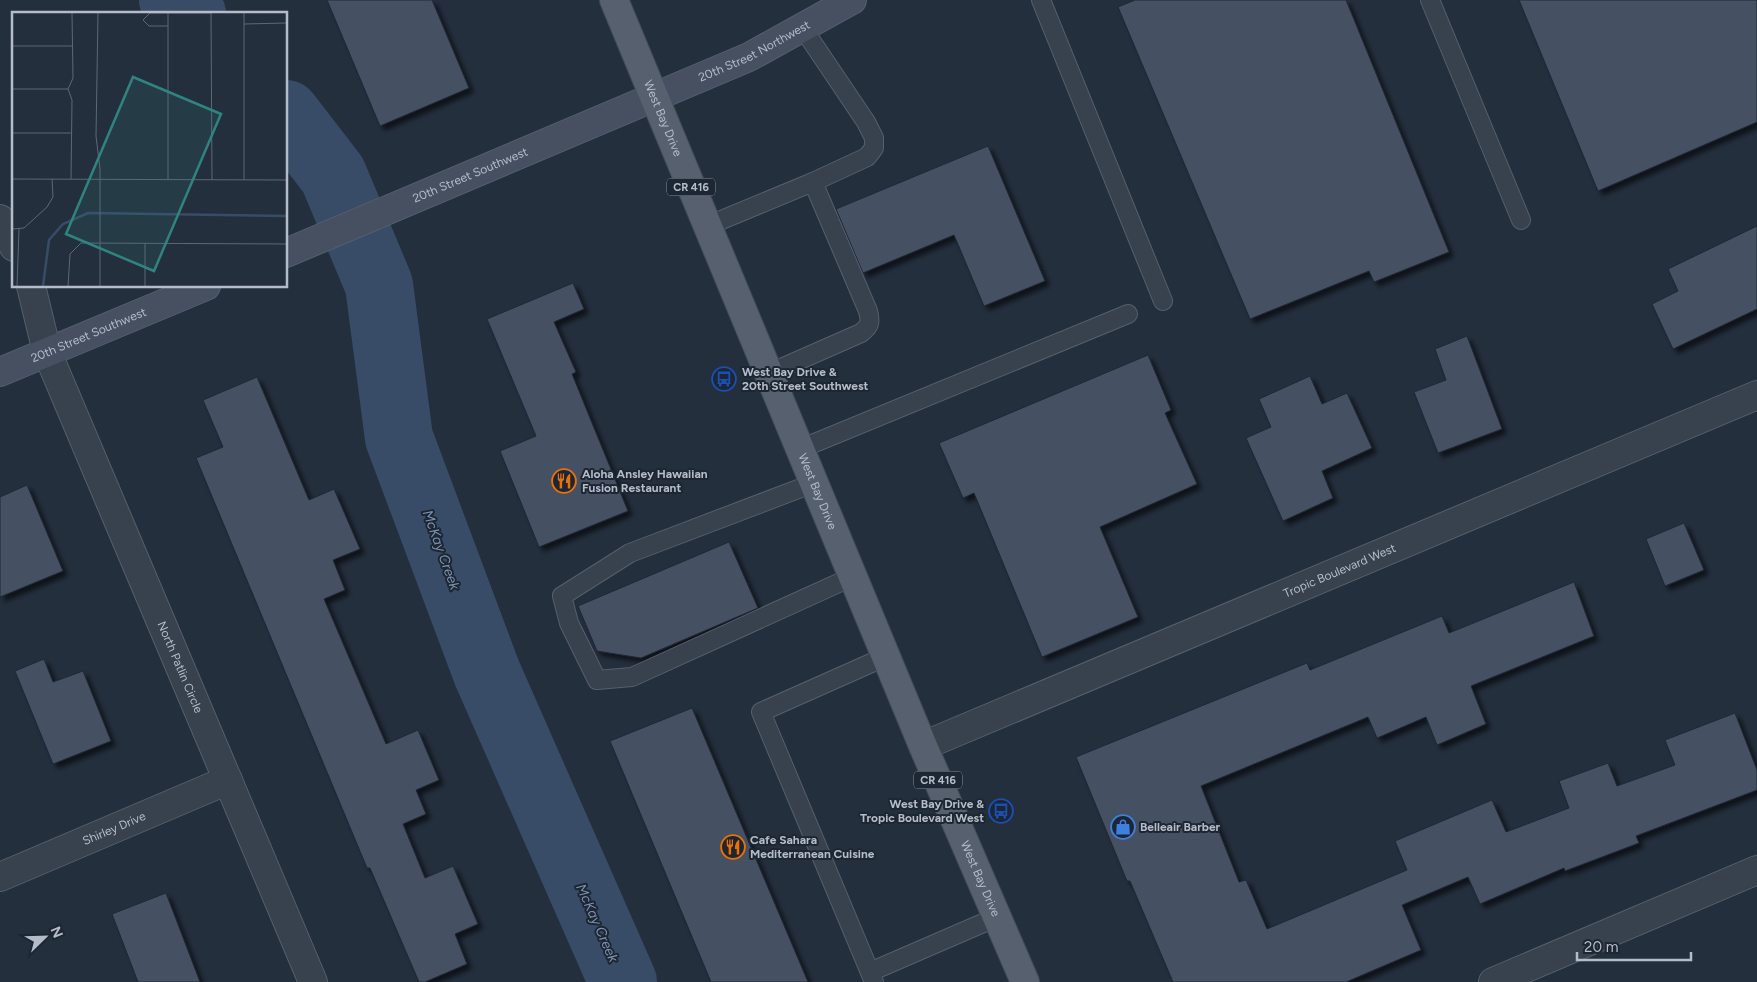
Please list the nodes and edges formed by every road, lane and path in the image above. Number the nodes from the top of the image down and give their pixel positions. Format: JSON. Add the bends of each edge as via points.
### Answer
{"nodes":[{"id":1,"x":614,"y":0,"type":"edge"},
{"id":2,"x":852,"y":0,"type":"edge"},
{"id":3,"x":1040,"y":0,"type":"edge"},
{"id":4,"x":1430,"y":0,"type":"edge"},
{"id":5,"x":802,"y":27,"type":"junction"},
{"id":6,"x":654,"y":97,"type":"junction"},
{"id":7,"x":813,"y":182,"type":"junction"},
{"id":8,"x":0,"y":219,"type":"edge"},
{"id":9,"x":1521,"y":220,"type":"dead end"},
{"id":10,"x":708,"y":226,"type":"junction"},
{"id":11,"x":12,"y":243,"type":"edge"},
{"id":12,"x":288,"y":253,"type":"edge"},
{"id":13,"x":32,"y":288,"type":"edge"},
{"id":14,"x":201,"y":288,"type":"edge"},
{"id":15,"x":1163,"y":301,"type":"dead end"},
{"id":16,"x":1128,"y":314,"type":"dead end"},
{"id":17,"x":48,"y":352,"type":"junction"},
{"id":18,"x":0,"y":372,"type":"edge"},
{"id":19,"x":770,"y":374,"type":"junction"},
{"id":20,"x":1757,"y":395,"type":"edge"},
{"id":21,"x":800,"y":449,"type":"junction"},
{"id":22,"x":814,"y":483,"type":"junction"},
{"id":23,"x":854,"y":576,"type":"junction"},
{"id":24,"x":887,"y":656,"type":"junction"},
{"id":25,"x":923,"y":746,"type":"junction"},
{"id":26,"x":228,"y":780,"type":"junction"},
{"id":27,"x":1757,"y":870,"type":"edge"},
{"id":28,"x":0,"y":877,"type":"edge"},
{"id":29,"x":997,"y":917,"type":"junction"},
{"id":30,"x":872,"y":977,"type":"edge"},
{"id":31,"x":313,"y":982,"type":"edge"},
{"id":32,"x":1025,"y":982,"type":"edge"},
{"id":33,"x":1493,"y":982,"type":"edge"}],
"edges":[{"from":1,"to":6,"type":"main road","name":"West Bay Drive","number":"CR 416"},
{"from":2,"to":5,"type":"street","name":"20th Street Northwest"},
{"from":3,"to":15,"type":"lane"},
{"from":4,"to":9,"type":"lane"},
{"from":5,"to":6,"type":"street","name":"20th Street Northwest","via":[[749,57]]},
{"from":5,"to":7,"type":"lane","via":[[874,138],[874,148],[867,156]]},
{"from":6,"to":10,"type":"main road","name":"West Bay Drive","number":"CR 416"},
{"from":6,"to":12,"type":"street","name":"20th Street Southwest"},
{"from":7,"to":10,"type":"lane"},
{"from":7,"to":19,"type":"lane","via":[[870,321],[868,328],[861,333]]},
{"from":8,"to":11,"type":"street"},
{"from":10,"to":19,"type":"main road","name":"West Bay Drive","number":"CR 416"},
{"from":13,"to":17,"type":"street","name":"North Patlin Circle"},
{"from":14,"to":17,"type":"street","name":"20th Street Southwest"},
{"from":16,"to":21,"type":"lane"},
{"from":17,"to":18,"type":"street","name":"20th Street Southwest"},
{"from":17,"to":26,"type":"street","name":"North Patlin Circle"},
{"from":19,"to":21,"type":"main road","name":"West Bay Drive","number":"CR 416"},
{"from":20,"to":25,"type":"street","name":"Tropic Boulevard West"},
{"from":21,"to":22,"type":"main road","name":"West Bay Drive","number":"CR 416"},
{"from":22,"to":23,"type":"main road","name":"West Bay Drive","number":"CR 416"},
{"from":22,"to":23,"type":"lane","via":[[630,553],[562,596],[569,623],[597,680],[632,677]]},
{"from":23,"to":24,"type":"main road","name":"West Bay Drive","number":"CR 416"},
{"from":24,"to":25,"type":"main road","name":"West Bay Drive","number":"CR 416"},
{"from":24,"to":30,"type":"lane","via":[[761,712]]},
{"from":25,"to":29,"type":"main road","name":"West Bay Drive","number":"CR 416"},
{"from":26,"to":28,"type":"street","name":"Shirley Drive"},
{"from":26,"to":31,"type":"street","name":"North Patlin Circle"},
{"from":27,"to":33,"type":"street"},
{"from":29,"to":30,"type":"lane"},
{"from":29,"to":32,"type":"main road","name":"West Bay Drive","number":"CR 416"}]}
